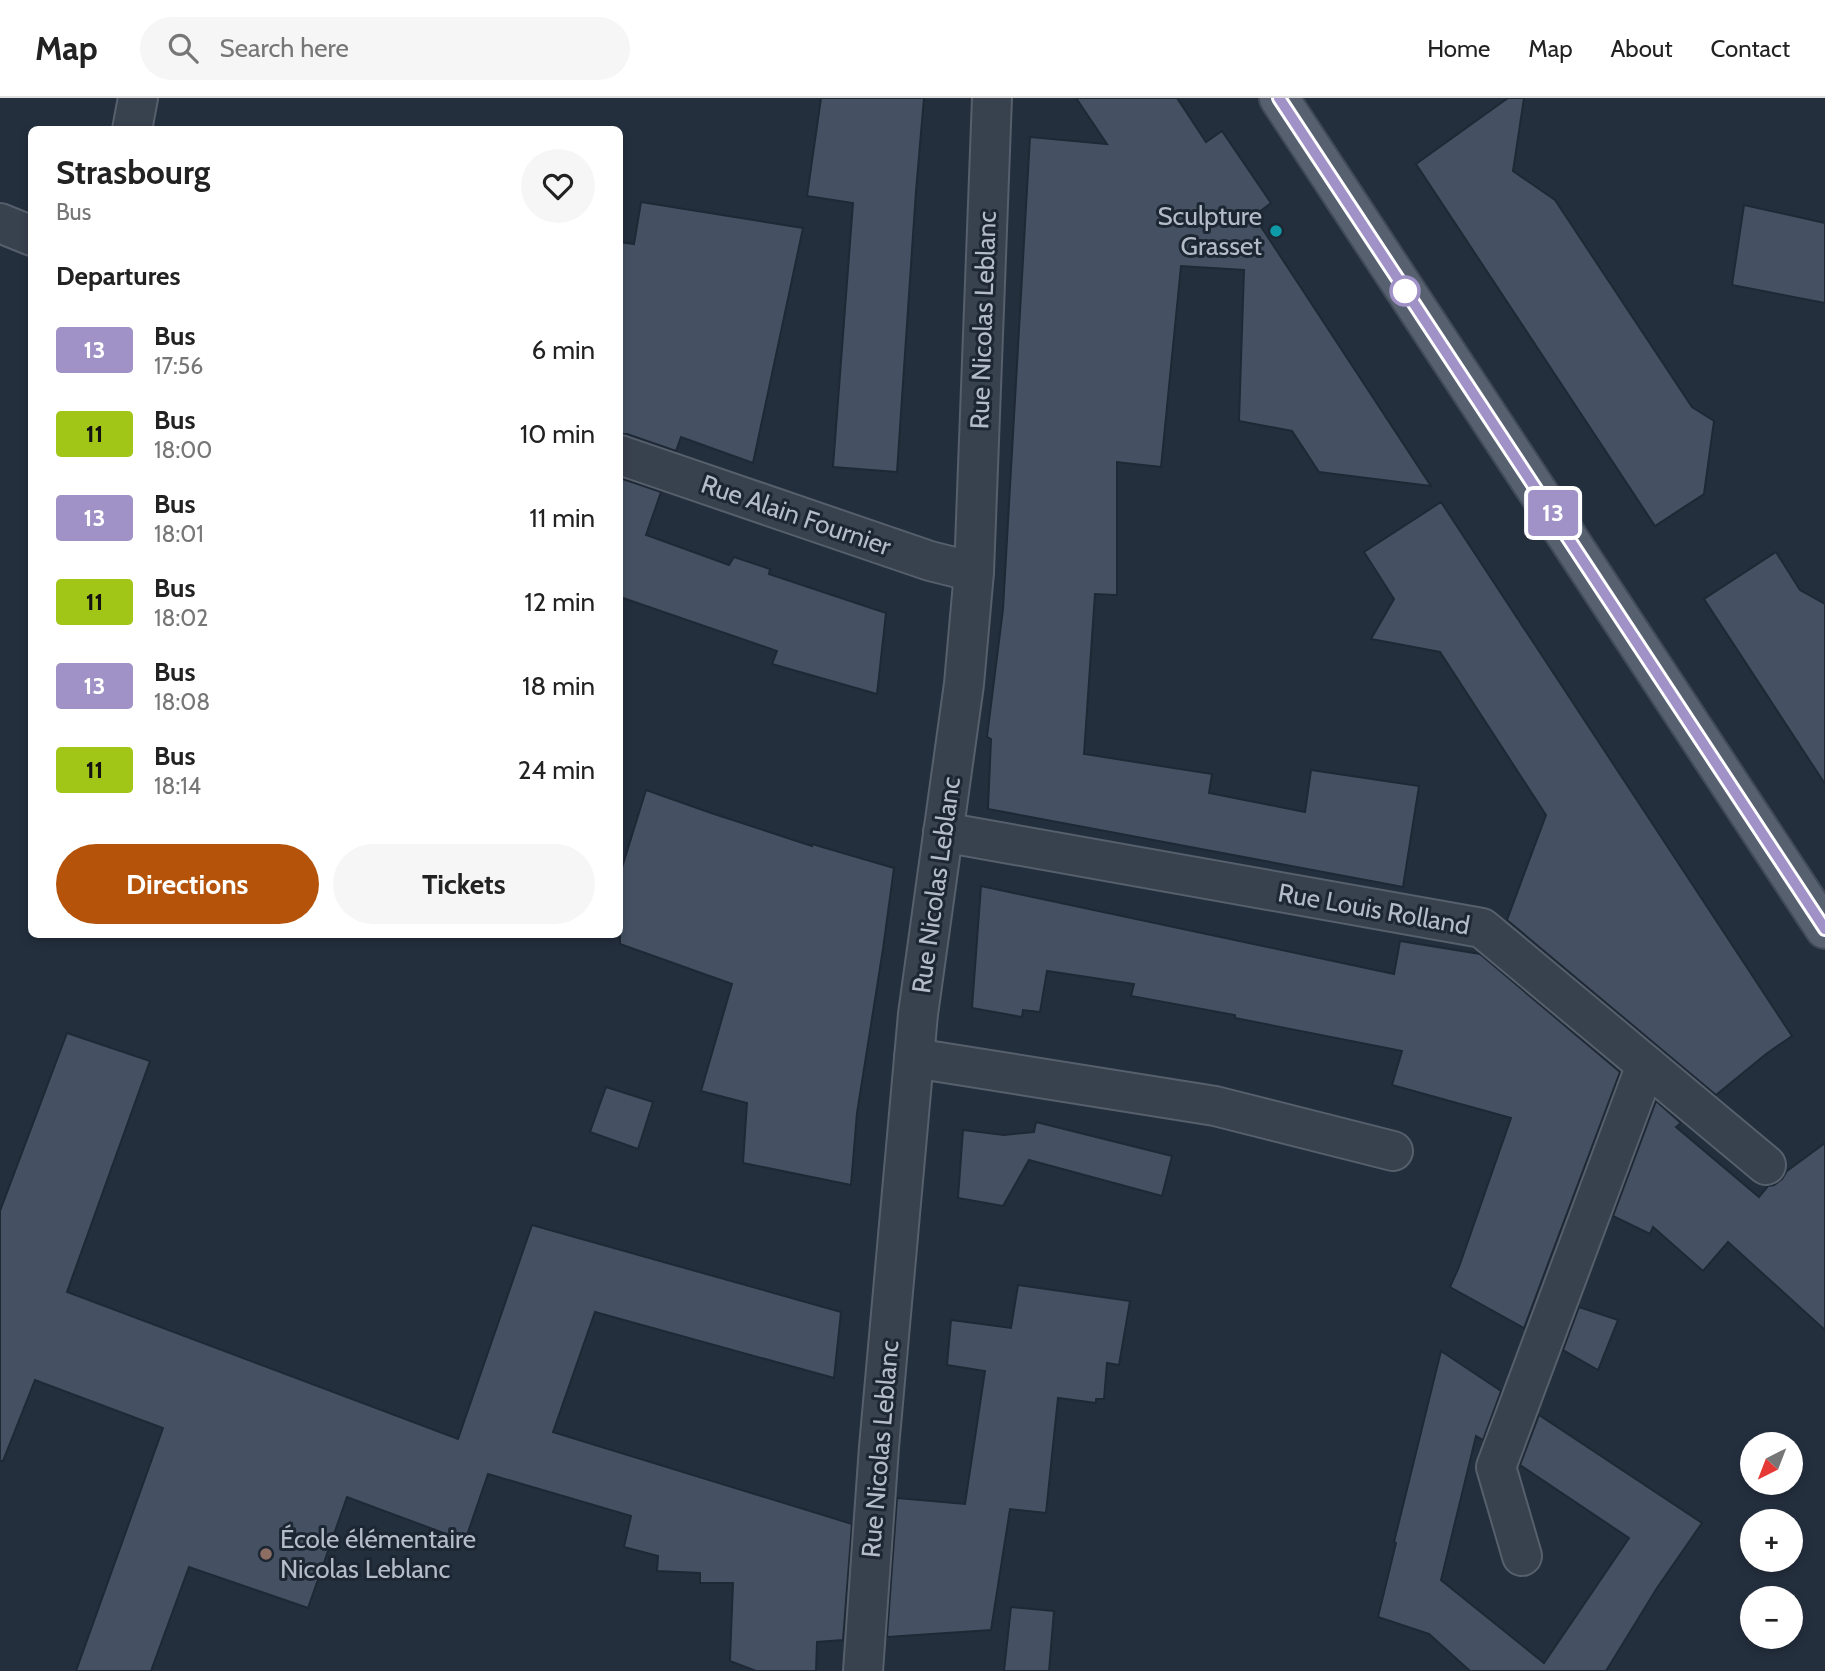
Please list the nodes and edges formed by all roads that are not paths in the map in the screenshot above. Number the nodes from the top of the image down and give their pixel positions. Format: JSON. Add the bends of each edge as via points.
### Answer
{"nodes":[{"id":1,"x":138,"y":98,"type":"edge"},
{"id":2,"x":992,"y":98,"type":"edge"},
{"id":3,"x":1279,"y":98,"type":"edge"},
{"id":4,"x":133,"y":126,"type":"edge"},
{"id":5,"x":0,"y":223,"type":"edge"},
{"id":6,"x":28,"y":234,"type":"edge"},
{"id":7,"x":623,"y":456,"type":"edge"},
{"id":8,"x":974,"y":572,"type":"junction"},
{"id":9,"x":943,"y":832,"type":"junction"},
{"id":10,"x":1825,"y":929,"type":"edge"},
{"id":11,"x":914,"y":1058,"type":"junction"},
{"id":12,"x":1646,"y":1065,"type":"junction"},
{"id":13,"x":1394,"y":1151,"type":"dead end"},
{"id":14,"x":1766,"y":1165,"type":"dead end"},
{"id":15,"x":1521,"y":1556,"type":"dead end"},
{"id":16,"x":863,"y":1671,"type":"edge"}],
"edges":[{"from":1,"to":4,"type":"street"},
{"from":2,"to":8,"type":"street","name":"Rue Nicolas Leblanc"},
{"from":3,"to":10,"type":"main road"},
{"from":5,"to":6,"type":"street"},
{"from":7,"to":8,"type":"street","name":"Rue Alain Fournier"},
{"from":8,"to":9,"type":"street","name":"Rue Nicolas Leblanc"},
{"from":9,"to":11,"type":"street","name":"Rue Nicolas Leblanc"},
{"from":9,"to":12,"type":"street","name":"Rue Louis Rolland","via":[[1482,928]]},
{"from":11,"to":13,"type":"street","via":[[1215,1106]]},
{"from":11,"to":16,"type":"street","name":"Rue Nicolas Leblanc"},
{"from":12,"to":14,"type":"street","name":"Rue Louis Rolland"},
{"from":12,"to":15,"type":"street","via":[[1496,1467]]}]}
